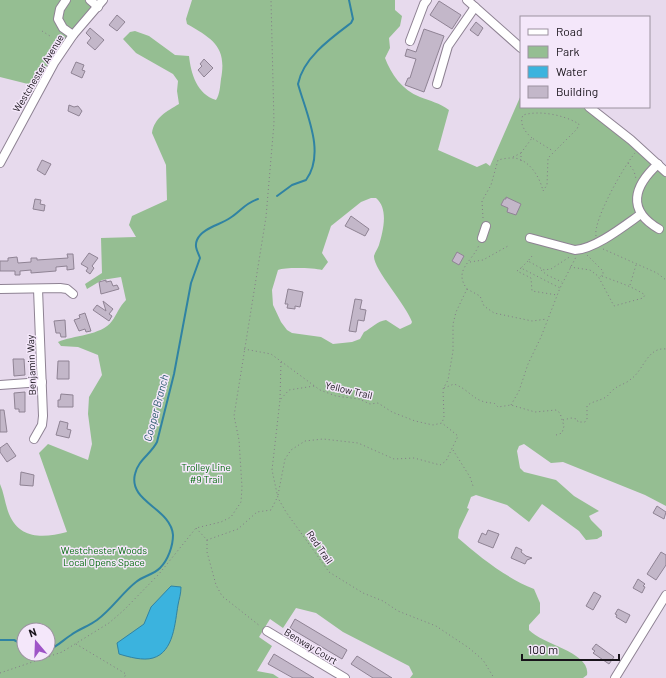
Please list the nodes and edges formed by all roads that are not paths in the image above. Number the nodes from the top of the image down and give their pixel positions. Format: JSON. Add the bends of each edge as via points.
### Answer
{"nodes":[{"id":1,"x":66,"y":0,"type":"edge"},
{"id":2,"x":90,"y":0,"type":"edge"},
{"id":3,"x":467,"y":0,"type":"edge"},
{"id":4,"x":423,"y":1,"type":"edge"},
{"id":5,"x":101,"y":3,"type":"edge"},
{"id":6,"x":475,"y":7,"type":"junction"},
{"id":7,"x":73,"y":35,"type":"junction"},
{"id":8,"x":410,"y":40,"type":"dead end"},
{"id":9,"x":520,"y":47,"type":"edge"},
{"id":10,"x":437,"y":84,"type":"dead end"},
{"id":11,"x":591,"y":108,"type":"edge"},
{"id":12,"x":0,"y":164,"type":"edge"},
{"id":13,"x":658,"y":164,"type":"junction"},
{"id":14,"x":666,"y":172,"type":"edge"},
{"id":15,"x":641,"y":214,"type":"junction"},
{"id":16,"x":486,"y":226,"type":"road end"},
{"id":17,"x":659,"y":229,"type":"dead end"},
{"id":18,"x":482,"y":238,"type":"road end"},
{"id":19,"x":530,"y":238,"type":"dead end"},
{"id":20,"x":0,"y":289,"type":"edge"},
{"id":21,"x":38,"y":289,"type":"junction"},
{"id":22,"x":73,"y":294,"type":"dead end"},
{"id":23,"x":42,"y":382,"type":"junction"},
{"id":24,"x":0,"y":384,"type":"edge"},
{"id":25,"x":34,"y":439,"type":"dead end"},
{"id":26,"x":666,"y":595,"type":"edge"},
{"id":27,"x":264,"y":629,"type":"road end"},
{"id":28,"x":345,"y":678,"type":"edge"},
{"id":29,"x":615,"y":678,"type":"edge"}],
"edges":[{"from":1,"to":7,"type":"street","via":[[60,9],[58,20],[63,28]]},
{"from":2,"to":5,"type":"street"},
{"from":3,"to":6,"type":"street"},
{"from":4,"to":8,"type":"street"},
{"from":5,"to":7,"type":"street","name":"Westchester Avenue"},
{"from":6,"to":9,"type":"street"},
{"from":6,"to":10,"type":"street","via":[[448,46]]},
{"from":7,"to":12,"type":"street","name":"Westchester Avenue","via":[[35,96]]},
{"from":11,"to":13,"type":"street"},
{"from":13,"to":14,"type":"street"},
{"from":13,"to":15,"type":"street","via":[[647,174],[638,188],[637,203]]},
{"from":15,"to":17,"type":"street"},
{"from":15,"to":19,"type":"street","via":[[583,249],[570,249]]},
{"from":16,"to":18,"type":"street"},
{"from":20,"to":21,"type":"street"},
{"from":21,"to":22,"type":"street","via":[[60,288],[67,289]]},
{"from":21,"to":23,"type":"street","name":"Benjamin Way"},
{"from":23,"to":24,"type":"street"},
{"from":23,"to":25,"type":"street","name":"Benjamin Way","via":[[42,425]]},
{"from":26,"to":29,"type":"street"},
{"from":27,"to":28,"type":"street","name":"Benway Court"}]}
